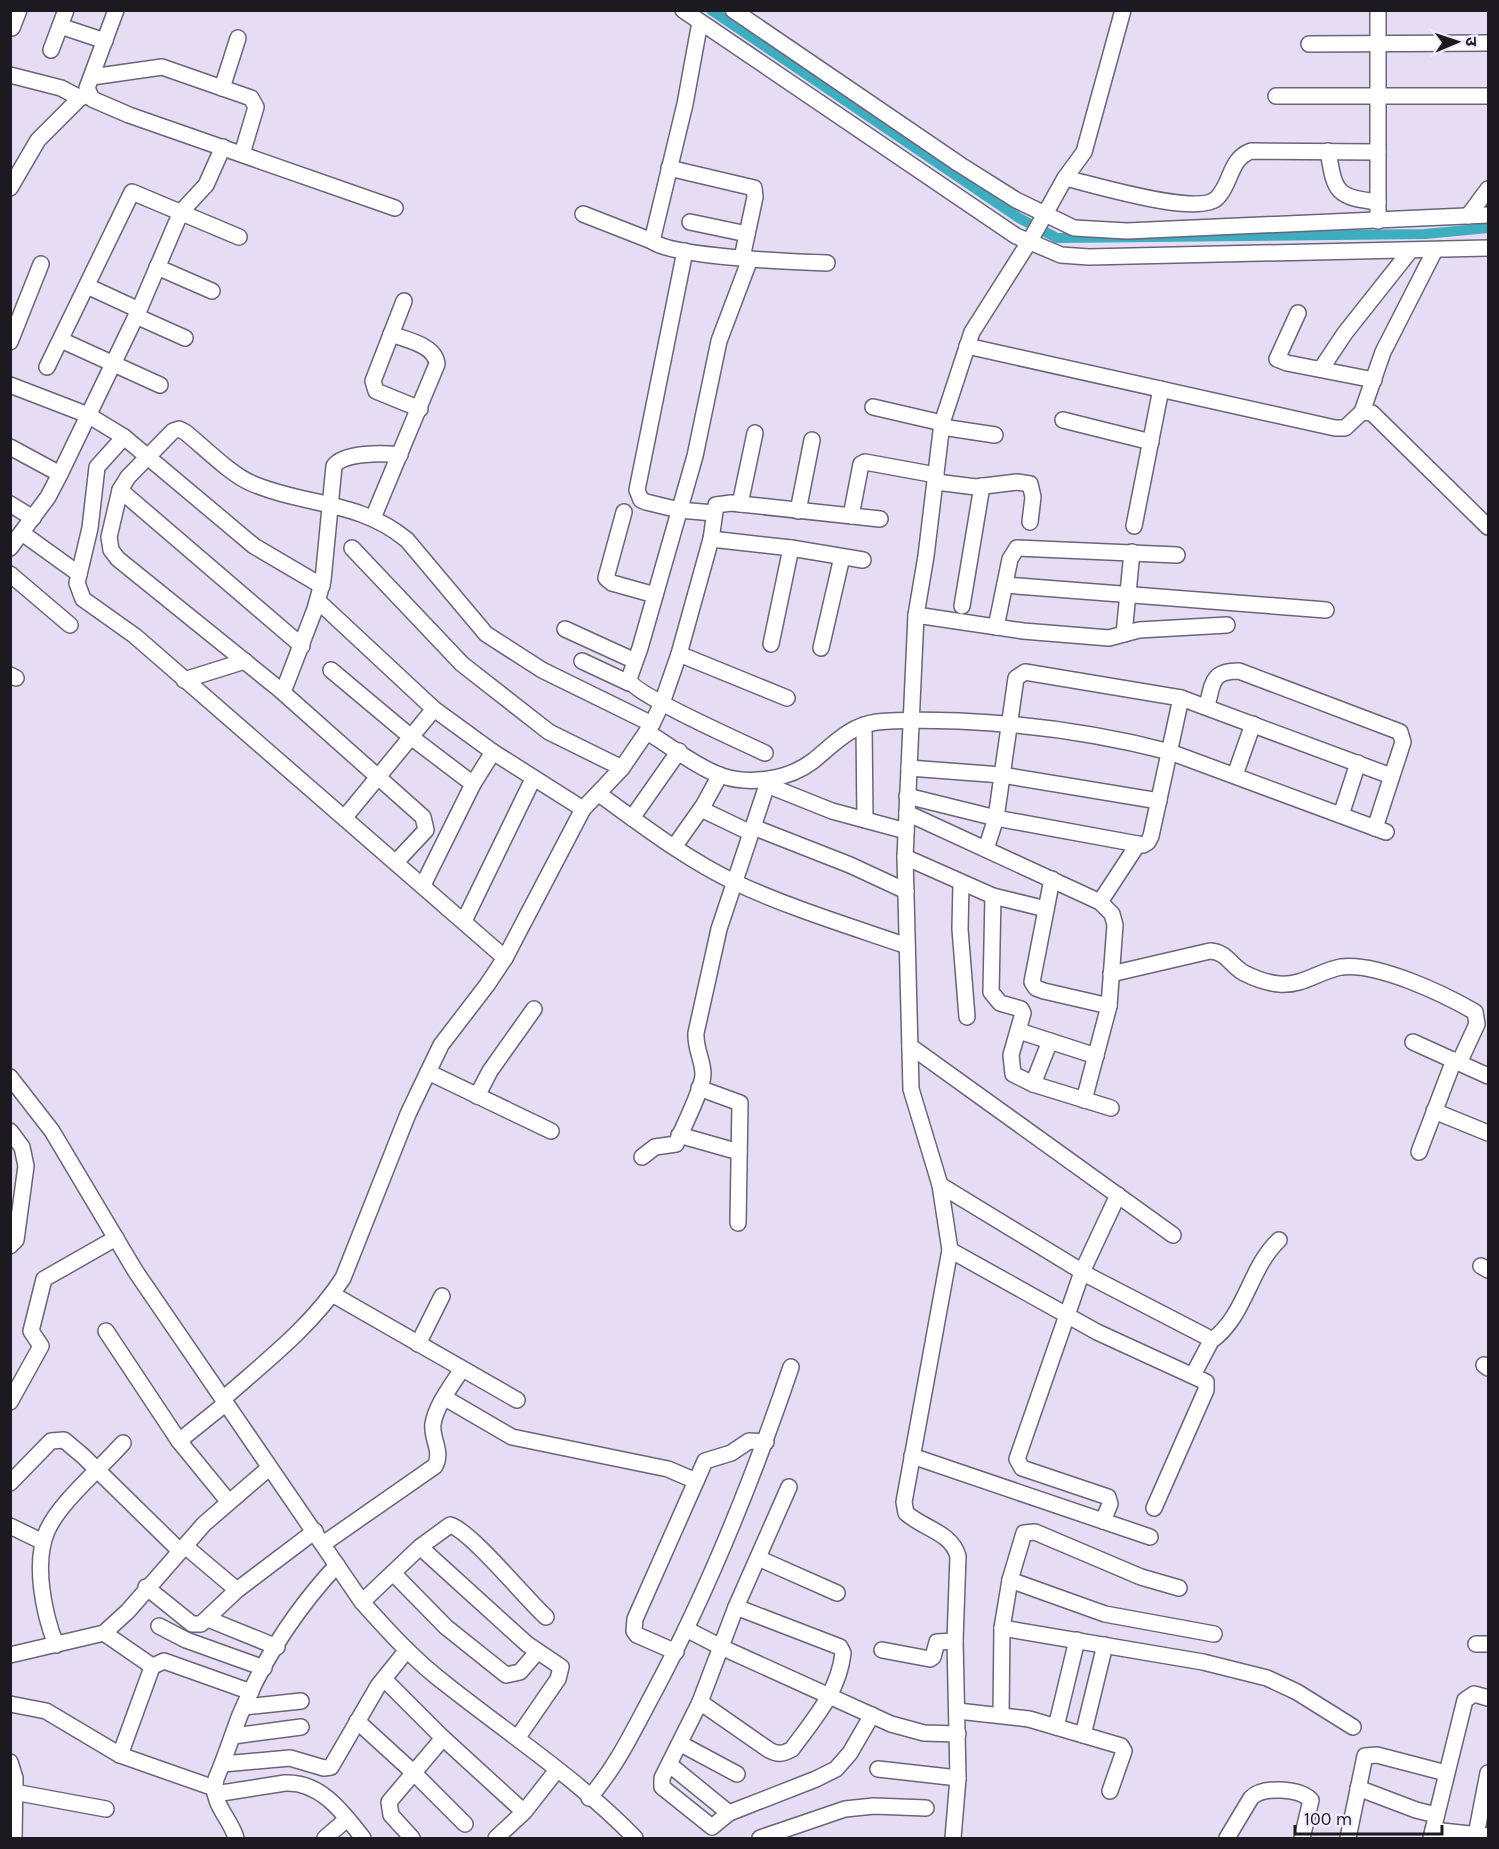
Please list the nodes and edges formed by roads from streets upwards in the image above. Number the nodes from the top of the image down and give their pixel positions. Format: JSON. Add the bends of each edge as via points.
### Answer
{"nodes":[{"id":1,"x":19,"y":10,"type":"edge"},
{"id":2,"x":66,"y":10,"type":"edge"},
{"id":3,"x":116,"y":10,"type":"edge"},
{"id":4,"x":683,"y":10,"type":"edge"},
{"id":5,"x":733,"y":10,"type":"edge"},
{"id":6,"x":1123,"y":10,"type":"edge"},
{"id":7,"x":1377,"y":10,"type":"edge"},
{"id":8,"x":700,"y":22,"type":"junction"},
{"id":9,"x":60,"y":26,"type":"junction"},
{"id":10,"x":12,"y":28,"type":"dead end"},
{"id":11,"x":238,"y":38,"type":"dead end"},
{"id":12,"x":105,"y":41,"type":"junction"},
{"id":13,"x":1378,"y":42,"type":"junction"},
{"id":14,"x":1488,"y":43,"type":"edge"},
{"id":15,"x":1309,"y":44,"type":"dead end"},
{"id":16,"x":51,"y":50,"type":"dead end"},
{"id":17,"x":10,"y":75,"type":"edge"},
{"id":18,"x":92,"y":77,"type":"junction"},
{"id":19,"x":222,"y":88,"type":"junction"},
{"id":20,"x":1378,"y":95,"type":"junction"},
{"id":21,"x":1275,"y":96,"type":"dead end"},
{"id":22,"x":1488,"y":96,"type":"edge"},
{"id":23,"x":84,"y":97,"type":"junction"},
{"id":24,"x":223,"y":147,"type":"junction"},
{"id":25,"x":1328,"y":151,"type":"junction"},
{"id":26,"x":1378,"y":152,"type":"junction"},
{"id":27,"x":242,"y":154,"type":"junction"},
{"id":28,"x":669,"y":168,"type":"junction"},
{"id":29,"x":1065,"y":178,"type":"junction"},
{"id":30,"x":10,"y":188,"type":"edge"},
{"id":31,"x":1488,"y":189,"type":"edge"},
{"id":32,"x":1378,"y":202,"type":"junction"},
{"id":33,"x":395,"y":208,"type":"dead end"},
{"id":34,"x":181,"y":212,"type":"junction"},
{"id":35,"x":583,"y":214,"type":"dead end"},
{"id":36,"x":1488,"y":215,"type":"edge"},
{"id":37,"x":1468,"y":216,"type":"junction"},
{"id":38,"x":1043,"y":218,"type":"junction"},
{"id":39,"x":1378,"y":221,"type":"junction"},
{"id":40,"x":690,"y":222,"type":"dead end"},
{"id":41,"x":747,"y":234,"type":"junction"},
{"id":42,"x":239,"y":237,"type":"dead end"},
{"id":43,"x":1030,"y":240,"type":"junction"},
{"id":44,"x":652,"y":241,"type":"junction"},
{"id":45,"x":1488,"y":248,"type":"edge"},
{"id":46,"x":685,"y":250,"type":"junction"},
{"id":47,"x":1435,"y":250,"type":"junction"},
{"id":48,"x":1410,"y":251,"type":"junction"},
{"id":49,"x":746,"y":259,"type":"junction"},
{"id":50,"x":826,"y":263,"type":"dead end"},
{"id":51,"x":41,"y":264,"type":"dead end"},
{"id":52,"x":157,"y":267,"type":"junction"},
{"id":53,"x":87,"y":286,"type":"junction"},
{"id":54,"x":212,"y":291,"type":"dead end"},
{"id":55,"x":404,"y":301,"type":"dead end"},
{"id":56,"x":138,"y":313,"type":"junction"},
{"id":57,"x":1298,"y":313,"type":"dead end"},
{"id":58,"x":391,"y":334,"type":"junction"},
{"id":59,"x":184,"y":338,"type":"dead end"},
{"id":60,"x":61,"y":340,"type":"junction"},
{"id":61,"x":10,"y":342,"type":"edge"},
{"id":62,"x":967,"y":346,"type":"junction"},
{"id":63,"x":113,"y":363,"type":"junction"},
{"id":64,"x":48,"y":367,"type":"dead end"},
{"id":65,"x":1321,"y":369,"type":"junction"},
{"id":66,"x":1374,"y":380,"type":"junction"},
{"id":67,"x":10,"y":385,"type":"edge"},
{"id":68,"x":160,"y":385,"type":"dead end"},
{"id":69,"x":1161,"y":389,"type":"junction"},
{"id":70,"x":873,"y":407,"type":"dead end"},
{"id":71,"x":420,"y":409,"type":"junction"},
{"id":72,"x":1362,"y":412,"type":"junction"},
{"id":73,"x":88,"y":415,"type":"junction"},
{"id":74,"x":1063,"y":420,"type":"dead end"},
{"id":75,"x":942,"y":425,"type":"junction"},
{"id":76,"x":755,"y":433,"type":"dead end"},
{"id":77,"x":995,"y":435,"type":"dead end"},
{"id":78,"x":124,"y":437,"type":"junction"},
{"id":79,"x":812,"y":440,"type":"dead end"},
{"id":80,"x":1151,"y":442,"type":"junction"},
{"id":81,"x":10,"y":447,"type":"edge"},
{"id":82,"x":400,"y":455,"type":"junction"},
{"id":83,"x":148,"y":459,"type":"junction"},
{"id":84,"x":60,"y":474,"type":"junction"},
{"id":85,"x":936,"y":478,"type":"junction"},
{"id":86,"x":982,"y":486,"type":"junction"},
{"id":87,"x":120,"y":490,"type":"junction"},
{"id":88,"x":331,"y":503,"type":"junction"},
{"id":89,"x":10,"y":504,"type":"edge"},
{"id":90,"x":740,"y":504,"type":"junction"},
{"id":91,"x":679,"y":510,"type":"junction"},
{"id":92,"x":798,"y":511,"type":"junction"},
{"id":93,"x":624,"y":512,"type":"dead end"},
{"id":94,"x":714,"y":513,"type":"junction"},
{"id":95,"x":851,"y":516,"type":"junction"},
{"id":96,"x":33,"y":518,"type":"junction"},
{"id":97,"x":373,"y":518,"type":"junction"},
{"id":98,"x":880,"y":519,"type":"dead end"},
{"id":99,"x":1030,"y":522,"type":"dead end"},
{"id":100,"x":1134,"y":526,"type":"dead end"},
{"id":101,"x":1488,"y":527,"type":"edge"},
{"id":102,"x":22,"y":533,"type":"junction"},
{"id":103,"x":711,"y":539,"type":"junction"},
{"id":104,"x":10,"y":548,"type":"edge"},
{"id":105,"x":352,"y":548,"type":"dead end"},
{"id":106,"x":791,"y":548,"type":"junction"},
{"id":107,"x":1132,"y":552,"type":"junction"},
{"id":108,"x":1177,"y":555,"type":"dead end"},
{"id":109,"x":842,"y":556,"type":"junction"},
{"id":110,"x":863,"y":560,"type":"dead end"},
{"id":111,"x":10,"y":574,"type":"edge"},
{"id":112,"x":79,"y":574,"type":"junction"},
{"id":113,"x":1005,"y":585,"type":"junction"},
{"id":114,"x":320,"y":593,"type":"junction"},
{"id":115,"x":655,"y":596,"type":"junction"},
{"id":116,"x":1128,"y":596,"type":"junction"},
{"id":117,"x":962,"y":606,"type":"dead end"},
{"id":118,"x":1326,"y":610,"type":"dead end"},
{"id":119,"x":916,"y":615,"type":"junction"},
{"id":120,"x":70,"y":624,"type":"dead end"},
{"id":121,"x":1227,"y":625,"type":"dead end"},
{"id":122,"x":996,"y":627,"type":"junction"},
{"id":123,"x":565,"y":629,"type":"dead end"},
{"id":124,"x":1124,"y":634,"type":"junction"},
{"id":125,"x":771,"y":644,"type":"dead end"},
{"id":126,"x":302,"y":646,"type":"junction"},
{"id":127,"x":821,"y":648,"type":"dead end"},
{"id":128,"x":679,"y":654,"type":"junction"},
{"id":129,"x":245,"y":661,"type":"junction"},
{"id":130,"x":635,"y":661,"type":"junction"},
{"id":131,"x":582,"y":662,"type":"dead end"},
{"id":132,"x":331,"y":670,"type":"dead end"},
{"id":133,"x":184,"y":680,"type":"junction"},
{"id":134,"x":629,"y":683,"type":"junction"},
{"id":135,"x":283,"y":692,"type":"junction"},
{"id":136,"x":787,"y":698,"type":"dead end"},
{"id":137,"x":1181,"y":698,"type":"junction"},
{"id":138,"x":662,"y":703,"type":"junction"},
{"id":139,"x":1207,"y":706,"type":"junction"},
{"id":140,"x":434,"y":709,"type":"junction"},
{"id":141,"x":912,"y":721,"type":"junction"},
{"id":142,"x":1009,"y":723,"type":"junction"},
{"id":143,"x":1253,"y":724,"type":"junction"},
{"id":144,"x":864,"y":725,"type":"junction"},
{"id":145,"x":650,"y":728,"type":"junction"},
{"id":146,"x":411,"y":737,"type":"junction"},
{"id":147,"x":679,"y":751,"type":"junction"},
{"id":148,"x":493,"y":752,"type":"junction"},
{"id":149,"x":1170,"y":752,"type":"junction"},
{"id":150,"x":765,"y":753,"type":"dead end"},
{"id":151,"x":1358,"y":763,"type":"junction"},
{"id":152,"x":622,"y":768,"type":"junction"},
{"id":153,"x":909,"y":768,"type":"junction"},
{"id":154,"x":720,"y":775,"type":"junction"},
{"id":155,"x":1002,"y":776,"type":"junction"},
{"id":156,"x":1235,"y":776,"type":"junction"},
{"id":157,"x":1391,"y":776,"type":"junction"},
{"id":158,"x":376,"y":777,"type":"junction"},
{"id":159,"x":533,"y":779,"type":"junction"},
{"id":160,"x":768,"y":782,"type":"junction"},
{"id":161,"x":473,"y":784,"type":"junction"},
{"id":162,"x":599,"y":794,"type":"junction"},
{"id":163,"x":907,"y":796,"type":"junction"},
{"id":164,"x":1159,"y":801,"type":"junction"},
{"id":165,"x":583,"y":809,"type":"junction"},
{"id":166,"x":701,"y":809,"type":"junction"},
{"id":167,"x":907,"y":813,"type":"junction"},
{"id":168,"x":1341,"y":815,"type":"junction"},
{"id":169,"x":345,"y":817,"type":"junction"},
{"id":170,"x":632,"y":818,"type":"junction"},
{"id":171,"x":996,"y":818,"type":"junction"},
{"id":172,"x":866,"y":820,"type":"junction"},
{"id":173,"x":752,"y":830,"type":"junction"},
{"id":174,"x":906,"y":831,"type":"junction"},
{"id":175,"x":1138,"y":844,"type":"junction"},
{"id":176,"x":674,"y":847,"type":"junction"},
{"id":177,"x":986,"y":849,"type":"junction"},
{"id":178,"x":905,"y":857,"type":"junction"},
{"id":179,"x":397,"y":861,"type":"junction"},
{"id":180,"x":1052,"y":879,"type":"junction"},
{"id":181,"x":734,"y":882,"type":"junction"},
{"id":182,"x":961,"y":884,"type":"junction"},
{"id":183,"x":423,"y":885,"type":"junction"},
{"id":184,"x":906,"y":891,"type":"junction"},
{"id":185,"x":993,"y":896,"type":"junction"},
{"id":186,"x":1100,"y":902,"type":"junction"},
{"id":187,"x":1046,"y":909,"type":"junction"},
{"id":188,"x":464,"y":921,"type":"junction"},
{"id":189,"x":907,"y":946,"type":"junction"},
{"id":190,"x":505,"y":958,"type":"junction"},
{"id":191,"x":1111,"y":974,"type":"junction"},
{"id":192,"x":1109,"y":1006,"type":"junction"},
{"id":193,"x":534,"y":1010,"type":"dead end"},
{"id":194,"x":1482,"y":1015,"type":"edge"},
{"id":195,"x":967,"y":1017,"type":"dead end"},
{"id":196,"x":1018,"y":1031,"type":"junction"},
{"id":197,"x":1050,"y":1041,"type":"junction"},
{"id":198,"x":1413,"y":1042,"type":"dead end"},
{"id":199,"x":910,"y":1046,"type":"junction"},
{"id":200,"x":1096,"y":1056,"type":"junction"},
{"id":201,"x":1456,"y":1062,"type":"junction"},
{"id":202,"x":428,"y":1072,"type":"junction"},
{"id":203,"x":1488,"y":1076,"type":"edge"},
{"id":204,"x":10,"y":1077,"type":"edge"},
{"id":205,"x":1033,"y":1084,"type":"junction"},
{"id":206,"x":699,"y":1088,"type":"junction"},
{"id":207,"x":477,"y":1096,"type":"junction"},
{"id":208,"x":1084,"y":1100,"type":"junction"},
{"id":209,"x":1111,"y":1108,"type":"dead end"},
{"id":210,"x":1434,"y":1111,"type":"junction"},
{"id":211,"x":10,"y":1131,"type":"edge"},
{"id":212,"x":551,"y":1131,"type":"dead end"},
{"id":213,"x":1488,"y":1133,"type":"edge"},
{"id":214,"x":680,"y":1135,"type":"junction"},
{"id":215,"x":740,"y":1152,"type":"junction"},
{"id":216,"x":1419,"y":1152,"type":"dead end"},
{"id":217,"x":642,"y":1157,"type":"dead end"},
{"id":218,"x":940,"y":1185,"type":"junction"},
{"id":219,"x":1118,"y":1195,"type":"junction"},
{"id":220,"x":738,"y":1223,"type":"dead end"},
{"id":221,"x":1173,"y":1235,"type":"dead end"},
{"id":222,"x":116,"y":1238,"type":"junction"},
{"id":223,"x":1279,"y":1239,"type":"dead end"},
{"id":224,"x":10,"y":1246,"type":"edge"},
{"id":225,"x":950,"y":1250,"type":"junction"},
{"id":226,"x":1082,"y":1272,"type":"junction"},
{"id":227,"x":332,"y":1294,"type":"junction"},
{"id":228,"x":442,"y":1296,"type":"dead end"},
{"id":229,"x":1066,"y":1315,"type":"junction"},
{"id":230,"x":106,"y":1331,"type":"dead end"},
{"id":231,"x":1210,"y":1341,"type":"junction"},
{"id":232,"x":418,"y":1344,"type":"junction"},
{"id":233,"x":791,"y":1367,"type":"dead end"},
{"id":234,"x":462,"y":1369,"type":"junction"},
{"id":235,"x":1193,"y":1375,"type":"junction"},
{"id":236,"x":445,"y":1398,"type":"junction"},
{"id":237,"x":517,"y":1400,"type":"dead end"},
{"id":238,"x":10,"y":1402,"type":"edge"},
{"id":239,"x":224,"y":1402,"type":"junction"},
{"id":240,"x":179,"y":1441,"type":"junction"},
{"id":241,"x":766,"y":1442,"type":"junction"},
{"id":242,"x":123,"y":1443,"type":"dead end"},
{"id":243,"x":912,"y":1456,"type":"junction"},
{"id":244,"x":269,"y":1468,"type":"junction"},
{"id":245,"x":99,"y":1471,"type":"junction"},
{"id":246,"x":696,"y":1481,"type":"junction"},
{"id":247,"x":10,"y":1483,"type":"edge"},
{"id":248,"x":789,"y":1488,"type":"dead end"},
{"id":249,"x":228,"y":1501,"type":"junction"},
{"id":250,"x":1154,"y":1508,"type":"dead end"},
{"id":251,"x":1103,"y":1521,"type":"junction"},
{"id":252,"x":10,"y":1526,"type":"edge"},
{"id":253,"x":315,"y":1531,"type":"junction"},
{"id":254,"x":1150,"y":1537,"type":"dead end"},
{"id":255,"x":43,"y":1542,"type":"junction"},
{"id":256,"x":323,"y":1544,"type":"junction"},
{"id":257,"x":420,"y":1547,"type":"junction"},
{"id":258,"x":182,"y":1549,"type":"junction"},
{"id":259,"x":758,"y":1558,"type":"junction"},
{"id":260,"x":337,"y":1565,"type":"junction"},
{"id":261,"x":393,"y":1573,"type":"junction"},
{"id":262,"x":1010,"y":1580,"type":"junction"},
{"id":263,"x":146,"y":1587,"type":"junction"},
{"id":264,"x":1179,"y":1588,"type":"dead end"},
{"id":265,"x":237,"y":1590,"type":"junction"},
{"id":266,"x":837,"y":1593,"type":"dead end"},
{"id":267,"x":362,"y":1602,"type":"junction"},
{"id":268,"x":736,"y":1606,"type":"junction"},
{"id":269,"x":546,"y":1617,"type":"dead end"},
{"id":270,"x":208,"y":1619,"type":"junction"},
{"id":271,"x":159,"y":1626,"type":"dead end"},
{"id":272,"x":1002,"y":1628,"type":"junction"},
{"id":273,"x":686,"y":1629,"type":"junction"},
{"id":274,"x":104,"y":1633,"type":"junction"},
{"id":275,"x":1214,"y":1634,"type":"dead end"},
{"id":276,"x":1077,"y":1640,"type":"junction"},
{"id":277,"x":955,"y":1641,"type":"junction"},
{"id":278,"x":56,"y":1645,"type":"junction"},
{"id":279,"x":1105,"y":1645,"type":"junction"},
{"id":280,"x":277,"y":1647,"type":"junction"},
{"id":281,"x":721,"y":1647,"type":"junction"},
{"id":282,"x":407,"y":1650,"type":"junction"},
{"id":283,"x":882,"y":1650,"type":"dead end"},
{"id":284,"x":537,"y":1652,"type":"junction"},
{"id":285,"x":676,"y":1652,"type":"junction"},
{"id":286,"x":10,"y":1655,"type":"edge"},
{"id":287,"x":151,"y":1667,"type":"junction"},
{"id":288,"x":264,"y":1668,"type":"junction"},
{"id":289,"x":384,"y":1679,"type":"junction"},
{"id":290,"x":251,"y":1692,"type":"junction"},
{"id":291,"x":830,"y":1696,"type":"junction"},
{"id":292,"x":1488,"y":1698,"type":"edge"},
{"id":293,"x":301,"y":1701,"type":"dead end"},
{"id":294,"x":700,"y":1702,"type":"junction"},
{"id":295,"x":10,"y":1704,"type":"edge"},
{"id":296,"x":244,"y":1707,"type":"junction"},
{"id":297,"x":958,"y":1711,"type":"junction"},
{"id":298,"x":1001,"y":1714,"type":"junction"},
{"id":299,"x":872,"y":1715,"type":"junction"},
{"id":300,"x":357,"y":1721,"type":"junction"},
{"id":301,"x":301,"y":1727,"type":"dead end"},
{"id":302,"x":1056,"y":1727,"type":"junction"},
{"id":303,"x":1353,"y":1727,"type":"dead end"},
{"id":304,"x":958,"y":1734,"type":"junction"},
{"id":305,"x":1083,"y":1735,"type":"junction"},
{"id":306,"x":232,"y":1736,"type":"junction"},
{"id":307,"x":518,"y":1737,"type":"junction"},
{"id":308,"x":443,"y":1738,"type":"junction"},
{"id":309,"x":681,"y":1744,"type":"junction"},
{"id":310,"x":120,"y":1755,"type":"junction"},
{"id":311,"x":10,"y":1762,"type":"edge"},
{"id":312,"x":223,"y":1764,"type":"junction"},
{"id":313,"x":670,"y":1765,"type":"junction"},
{"id":314,"x":878,"y":1768,"type":"dead end"},
{"id":315,"x":557,"y":1770,"type":"junction"},
{"id":316,"x":414,"y":1773,"type":"junction"},
{"id":317,"x":1446,"y":1773,"type":"junction"},
{"id":318,"x":1488,"y":1773,"type":"edge"},
{"id":319,"x":737,"y":1774,"type":"dead end"},
{"id":320,"x":958,"y":1778,"type":"junction"},
{"id":321,"x":1359,"y":1788,"type":"junction"},
{"id":322,"x":215,"y":1791,"type":"junction"},
{"id":323,"x":1110,"y":1791,"type":"dead end"},
{"id":324,"x":15,"y":1792,"type":"junction"},
{"id":325,"x":589,"y":1798,"type":"junction"},
{"id":326,"x":926,"y":1808,"type":"dead end"},
{"id":327,"x":106,"y":1809,"type":"dead end"},
{"id":328,"x":524,"y":1812,"type":"junction"},
{"id":329,"x":729,"y":1814,"type":"junction"},
{"id":330,"x":1436,"y":1815,"type":"junction"},
{"id":331,"x":347,"y":1819,"type":"junction"},
{"id":332,"x":465,"y":1824,"type":"dead end"},
{"id":333,"x":714,"y":1833,"type":"edge"},
{"id":334,"x":1432,"y":1834,"type":"edge"},
{"id":335,"x":1482,"y":1836,"type":"edge"},
{"id":336,"x":14,"y":1839,"type":"edge"},
{"id":337,"x":236,"y":1839,"type":"edge"},
{"id":338,"x":325,"y":1839,"type":"edge"},
{"id":339,"x":363,"y":1839,"type":"edge"},
{"id":340,"x":412,"y":1839,"type":"edge"},
{"id":341,"x":496,"y":1839,"type":"edge"},
{"id":342,"x":635,"y":1839,"type":"edge"},
{"id":343,"x":760,"y":1839,"type":"edge"},
{"id":344,"x":953,"y":1839,"type":"edge"},
{"id":345,"x":1227,"y":1839,"type":"edge"},
{"id":346,"x":1302,"y":1839,"type":"edge"},
{"id":347,"x":1348,"y":1839,"type":"edge"}],
"edges":[{"from":1,"to":10,"type":"street"},
{"from":2,"to":9,"type":"street"},
{"from":3,"to":12,"type":"street"},
{"from":4,"to":8,"type":"street"},
{"from":5,"to":38,"type":"street"},
{"from":6,"to":29,"type":"street","via":[[1084,152]]},
{"from":7,"to":13,"type":"street"},
{"from":8,"to":28,"type":"street"},
{"from":8,"to":43,"type":"street","via":[[942,188]]},
{"from":9,"to":12,"type":"street"},
{"from":9,"to":16,"type":"street"},
{"from":11,"to":19,"type":"street"},
{"from":12,"to":18,"type":"street"},
{"from":13,"to":14,"type":"street"},
{"from":13,"to":15,"type":"street"},
{"from":13,"to":20,"type":"street"},
{"from":17,"to":23,"type":"street"},
{"from":18,"to":19,"type":"street","via":[[162,68]]},
{"from":18,"to":23,"type":"street"},
{"from":19,"to":27,"type":"street","via":[[251,98],[256,104]]},
{"from":20,"to":21,"type":"street"},
{"from":20,"to":22,"type":"street"},
{"from":20,"to":26,"type":"street"},
{"from":23,"to":24,"type":"street"},
{"from":23,"to":30,"type":"street","via":[[38,140]]},
{"from":24,"to":27,"type":"street"},
{"from":24,"to":34,"type":"street","via":[[206,185]]},
{"from":25,"to":26,"type":"street"},
{"from":25,"to":29,"type":"street","via":[[1243,154],[1236,160],[1220,195],[1205,205],[1156,200]]},
{"from":25,"to":32,"type":"street","via":[[1334,186],[1340,194]]},
{"from":26,"to":32,"type":"street"},
{"from":27,"to":33,"type":"street"},
{"from":28,"to":41,"type":"street","via":[[754,188]]},
{"from":28,"to":44,"type":"street"},
{"from":29,"to":38,"type":"street"},
{"from":31,"to":37,"type":"street"},
{"from":32,"to":39,"type":"street"},
{"from":34,"to":42,"type":"street"},
{"from":34,"to":52,"type":"street"},
{"from":34,"to":53,"type":"street","via":[[138,192],[129,193]]},
{"from":35,"to":44,"type":"street"},
{"from":36,"to":37,"type":"street"},
{"from":37,"to":39,"type":"street"},
{"from":38,"to":39,"type":"street","via":[[1100,231]]},
{"from":38,"to":43,"type":"street"},
{"from":40,"to":41,"type":"street"},
{"from":41,"to":49,"type":"street"},
{"from":43,"to":48,"type":"street","via":[[1060,255],[1089,257]]},
{"from":43,"to":62,"type":"street","via":[[985,309]]},
{"from":44,"to":46,"type":"street"},
{"from":45,"to":47,"type":"street"},
{"from":46,"to":49,"type":"street"},
{"from":46,"to":91,"type":"street","via":[[637,490],[641,500]]},
{"from":47,"to":48,"type":"street"},
{"from":47,"to":66,"type":"street","via":[[1383,352]]},
{"from":48,"to":65,"type":"street"},
{"from":49,"to":50,"type":"street"},
{"from":49,"to":91,"type":"street","via":[[716,354],[700,437]]},
{"from":51,"to":61,"type":"street"},
{"from":52,"to":54,"type":"street"},
{"from":52,"to":56,"type":"street"},
{"from":53,"to":56,"type":"street"},
{"from":53,"to":60,"type":"street"},
{"from":55,"to":58,"type":"street"},
{"from":56,"to":59,"type":"street"},
{"from":56,"to":63,"type":"street"},
{"from":57,"to":65,"type":"street","via":[[1277,359]]},
{"from":58,"to":71,"type":"street","via":[[435,354],[437,364]]},
{"from":58,"to":71,"type":"street","via":[[373,388]]},
{"from":60,"to":63,"type":"street"},
{"from":60,"to":64,"type":"street"},
{"from":62,"to":69,"type":"street"},
{"from":62,"to":75,"type":"street"},
{"from":63,"to":68,"type":"street"},
{"from":63,"to":73,"type":"street"},
{"from":65,"to":66,"type":"street"},
{"from":66,"to":72,"type":"street"},
{"from":67,"to":73,"type":"street"},
{"from":69,"to":72,"type":"street","via":[[1335,428],[1350,426]]},
{"from":69,"to":80,"type":"street"},
{"from":70,"to":75,"type":"street"},
{"from":71,"to":82,"type":"street"},
{"from":72,"to":101,"type":"street","via":[[1372,413]]},
{"from":73,"to":78,"type":"street"},
{"from":73,"to":84,"type":"street"},
{"from":74,"to":80,"type":"street"},
{"from":75,"to":77,"type":"street"},
{"from":75,"to":85,"type":"street"},
{"from":76,"to":90,"type":"street"},
{"from":78,"to":83,"type":"street"},
{"from":78,"to":112,"type":"street","via":[[97,467],[90,528]]},
{"from":79,"to":92,"type":"street"},
{"from":80,"to":100,"type":"street"},
{"from":81,"to":84,"type":"street"},
{"from":82,"to":88,"type":"street","via":[[375,453],[337,462]]},
{"from":82,"to":97,"type":"street"},
{"from":83,"to":87,"type":"street"},
{"from":83,"to":88,"type":"street","via":[[179,429],[246,481]]},
{"from":83,"to":114,"type":"street","via":[[254,546]]},
{"from":84,"to":96,"type":"street"},
{"from":85,"to":86,"type":"street"},
{"from":85,"to":95,"type":"street","via":[[865,462],[861,464]]},
{"from":85,"to":119,"type":"street"},
{"from":86,"to":99,"type":"street","via":[[1030,484]]},
{"from":86,"to":117,"type":"street"},
{"from":87,"to":126,"type":"street"},
{"from":87,"to":129,"type":"street","via":[[109,537],[114,555]]},
{"from":88,"to":97,"type":"street"},
{"from":88,"to":114,"type":"street"},
{"from":89,"to":96,"type":"street"},
{"from":90,"to":92,"type":"street"},
{"from":90,"to":94,"type":"street","via":[[717,504]]},
{"from":91,"to":94,"type":"street"},
{"from":91,"to":115,"type":"street"},
{"from":92,"to":95,"type":"street"},
{"from":93,"to":115,"type":"street","via":[[606,578]]},
{"from":94,"to":103,"type":"street"},
{"from":95,"to":98,"type":"street"},
{"from":96,"to":102,"type":"street"},
{"from":97,"to":145,"type":"street","via":[[407,540],[486,634],[542,670]]},
{"from":102,"to":104,"type":"street"},
{"from":102,"to":112,"type":"street"},
{"from":103,"to":106,"type":"street"},
{"from":103,"to":128,"type":"street"},
{"from":105,"to":152,"type":"street","via":[[462,664],[549,732]]},
{"from":106,"to":109,"type":"street"},
{"from":106,"to":125,"type":"street"},
{"from":107,"to":108,"type":"street"},
{"from":107,"to":113,"type":"street","via":[[1017,548],[1010,559]]},
{"from":107,"to":116,"type":"street"},
{"from":109,"to":110,"type":"street"},
{"from":109,"to":127,"type":"street"},
{"from":111,"to":120,"type":"street"},
{"from":112,"to":133,"type":"street","via":[[78,591],[83,599],[135,636]]},
{"from":113,"to":116,"type":"street"},
{"from":113,"to":122,"type":"street"},
{"from":114,"to":126,"type":"street"},
{"from":114,"to":140,"type":"street"},
{"from":115,"to":130,"type":"street"},
{"from":116,"to":118,"type":"street"},
{"from":116,"to":124,"type":"street"},
{"from":119,"to":122,"type":"street"},
{"from":119,"to":141,"type":"street"},
{"from":121,"to":124,"type":"street"},
{"from":122,"to":124,"type":"street","via":[[1074,637],[1109,638]]},
{"from":123,"to":130,"type":"street"},
{"from":126,"to":135,"type":"street"},
{"from":128,"to":136,"type":"street"},
{"from":128,"to":138,"type":"street"},
{"from":129,"to":133,"type":"street"},
{"from":129,"to":135,"type":"street"},
{"from":130,"to":134,"type":"street"},
{"from":131,"to":134,"type":"street"},
{"from":132,"to":146,"type":"street"},
{"from":133,"to":169,"type":"street"},
{"from":134,"to":138,"type":"street"},
{"from":135,"to":158,"type":"street"},
{"from":137,"to":139,"type":"street"},
{"from":137,"to":142,"type":"street","via":[[1025,672],[1016,678]]},
{"from":137,"to":149,"type":"street"},
{"from":138,"to":145,"type":"street"},
{"from":138,"to":150,"type":"street"},
{"from":139,"to":143,"type":"street"},
{"from":139,"to":157,"type":"street","via":[[1221,672],[1252,675],[1400,732],[1403,742]]},
{"from":140,"to":146,"type":"street"},
{"from":140,"to":148,"type":"street"},
{"from":141,"to":142,"type":"street"},
{"from":141,"to":144,"type":"street"},
{"from":141,"to":153,"type":"street"},
{"from":142,"to":149,"type":"street"},
{"from":142,"to":155,"type":"street"},
{"from":143,"to":151,"type":"street"},
{"from":143,"to":156,"type":"street"},
{"from":144,"to":160,"type":"street","via":[[842,735],[803,768]]},
{"from":144,"to":172,"type":"street"},
{"from":145,"to":147,"type":"street"},
{"from":145,"to":152,"type":"street"},
{"from":146,"to":158,"type":"street"},
{"from":146,"to":161,"type":"street"},
{"from":147,"to":154,"type":"street"},
{"from":147,"to":170,"type":"street"},
{"from":148,"to":159,"type":"street"},
{"from":148,"to":161,"type":"street"},
{"from":149,"to":156,"type":"street"},
{"from":149,"to":164,"type":"street"},
{"from":151,"to":157,"type":"street"},
{"from":151,"to":168,"type":"street"},
{"from":152,"to":162,"type":"street"},
{"from":153,"to":155,"type":"street"},
{"from":153,"to":163,"type":"street"},
{"from":154,"to":160,"type":"street"},
{"from":154,"to":166,"type":"street"},
{"from":155,"to":164,"type":"street"},
{"from":155,"to":171,"type":"street"},
{"from":156,"to":168,"type":"street"},
{"from":157,"to":168,"type":"street","via":[[1380,830]]},
{"from":158,"to":169,"type":"street"},
{"from":158,"to":179,"type":"street","via":[[426,823],[424,833]]},
{"from":159,"to":165,"type":"street"},
{"from":159,"to":188,"type":"street"},
{"from":160,"to":172,"type":"street"},
{"from":160,"to":173,"type":"street"},
{"from":161,"to":183,"type":"street"},
{"from":162,"to":165,"type":"street"},
{"from":162,"to":170,"type":"street"},
{"from":163,"to":167,"type":"street"},
{"from":163,"to":171,"type":"street"},
{"from":164,"to":175,"type":"street","via":[[1148,842]]},
{"from":165,"to":190,"type":"street"},
{"from":166,"to":173,"type":"street"},
{"from":166,"to":176,"type":"street"},
{"from":167,"to":174,"type":"street"},
{"from":167,"to":177,"type":"street"},
{"from":169,"to":179,"type":"street"},
{"from":170,"to":176,"type":"street"},
{"from":171,"to":175,"type":"street"},
{"from":171,"to":177,"type":"street"},
{"from":172,"to":174,"type":"street"},
{"from":173,"to":181,"type":"street"},
{"from":173,"to":184,"type":"street","via":[[850,865]]},
{"from":174,"to":178,"type":"street"},
{"from":175,"to":186,"type":"street"},
{"from":176,"to":181,"type":"street"},
{"from":177,"to":180,"type":"street"},
{"from":178,"to":182,"type":"street"},
{"from":178,"to":184,"type":"street"},
{"from":179,"to":183,"type":"street"},
{"from":180,"to":186,"type":"street"},
{"from":180,"to":187,"type":"street"},
{"from":181,"to":189,"type":"street"},
{"from":181,"to":206,"type":"street","via":[[719,929],[696,1033],[703,1073]]},
{"from":182,"to":185,"type":"street"},
{"from":182,"to":195,"type":"street","via":[[960,929]]},
{"from":183,"to":188,"type":"street"},
{"from":184,"to":189,"type":"street"},
{"from":185,"to":187,"type":"street"},
{"from":185,"to":196,"type":"street","via":[[991,992],[1000,1003],[1021,1009]]},
{"from":186,"to":191,"type":"street","via":[[1112,914],[1114,925]]},
{"from":187,"to":192,"type":"street","via":[[1032,982],[1036,988]]},
{"from":188,"to":190,"type":"street"},
{"from":189,"to":199,"type":"street"},
{"from":190,"to":202,"type":"street","via":[[445,1039]]},
{"from":191,"to":192,"type":"street"},
{"from":191,"to":194,"type":"street","via":[[1210,951],[1219,952],[1245,974],[1280,984],[1301,982],[1341,968],[1372,968]]},
{"from":192,"to":200,"type":"street"},
{"from":193,"to":207,"type":"street"},
{"from":194,"to":201,"type":"street"},
{"from":196,"to":197,"type":"street"},
{"from":196,"to":205,"type":"street","via":[[1011,1070]]},
{"from":197,"to":200,"type":"street"},
{"from":197,"to":205,"type":"street"},
{"from":198,"to":201,"type":"street"},
{"from":199,"to":218,"type":"street","via":[[915,1107]]},
{"from":199,"to":219,"type":"street"},
{"from":200,"to":208,"type":"street"},
{"from":201,"to":203,"type":"street"},
{"from":201,"to":210,"type":"street"},
{"from":202,"to":207,"type":"street"},
{"from":202,"to":227,"type":"street","via":[[343,1278]]},
{"from":204,"to":222,"type":"street","via":[[52,1131]]},
{"from":205,"to":208,"type":"street"},
{"from":206,"to":214,"type":"street"},
{"from":206,"to":215,"type":"street","via":[[740,1103]]},
{"from":207,"to":212,"type":"street"},
{"from":208,"to":209,"type":"street"},
{"from":210,"to":213,"type":"street"},
{"from":210,"to":216,"type":"street"},
{"from":211,"to":224,"type":"street","via":[[22,1147],[26,1166],[16,1240]]},
{"from":214,"to":215,"type":"street"},
{"from":214,"to":217,"type":"street","via":[[674,1145],[655,1147]]},
{"from":215,"to":220,"type":"street"},
{"from":218,"to":225,"type":"street"},
{"from":218,"to":226,"type":"street"},
{"from":219,"to":221,"type":"street"},
{"from":219,"to":226,"type":"street"},
{"from":222,"to":238,"type":"street","via":[[44,1279],[31,1331],[41,1346]]},
{"from":222,"to":239,"type":"street"},
{"from":223,"to":231,"type":"street","via":[[1227,1326]]},
{"from":225,"to":229,"type":"street"},
{"from":225,"to":243,"type":"street"},
{"from":226,"to":229,"type":"street"},
{"from":226,"to":231,"type":"street"},
{"from":227,"to":232,"type":"street"},
{"from":227,"to":239,"type":"street"},
{"from":228,"to":232,"type":"street"},
{"from":229,"to":235,"type":"street"},
{"from":229,"to":251,"type":"street","via":[[1017,1459],[1022,1468],[1108,1497],[1110,1504]]},
{"from":230,"to":240,"type":"street"},
{"from":231,"to":235,"type":"street"},
{"from":232,"to":234,"type":"street"},
{"from":233,"to":241,"type":"street"},
{"from":234,"to":236,"type":"street"},
{"from":234,"to":237,"type":"street"},
{"from":235,"to":250,"type":"street","via":[[1206,1382],[1206,1390]]},
{"from":236,"to":246,"type":"street","via":[[512,1437],[668,1469]]},
{"from":236,"to":256,"type":"street","via":[[433,1424],[439,1456],[435,1466]]},
{"from":239,"to":240,"type":"street"},
{"from":239,"to":244,"type":"street"},
{"from":240,"to":249,"type":"street"},
{"from":241,"to":246,"type":"street","via":[[749,1441],[731,1453],[707,1458]]},
{"from":241,"to":273,"type":"street"},
{"from":242,"to":245,"type":"street"},
{"from":243,"to":251,"type":"street"},
{"from":243,"to":277,"type":"street","via":[[904,1502],[906,1513],[947,1538],[955,1545],[958,1556]]},
{"from":244,"to":249,"type":"street"},
{"from":244,"to":253,"type":"street"},
{"from":245,"to":247,"type":"street","via":[[64,1440],[56,1439],[39,1451]]},
{"from":245,"to":255,"type":"street","via":[[59,1512]]},
{"from":245,"to":258,"type":"street"},
{"from":246,"to":285,"type":"street","via":[[634,1624],[637,1635]]},
{"from":248,"to":259,"type":"street"},
{"from":249,"to":258,"type":"street"},
{"from":251,"to":254,"type":"street"},
{"from":252,"to":255,"type":"street"},
{"from":253,"to":256,"type":"street"},
{"from":253,"to":265,"type":"street"},
{"from":255,"to":278,"type":"street","via":[[41,1594]]},
{"from":256,"to":260,"type":"street"},
{"from":257,"to":261,"type":"street"},
{"from":257,"to":269,"type":"street","via":[[445,1526],[453,1525]]},
{"from":257,"to":284,"type":"street"},
{"from":258,"to":263,"type":"street"},
{"from":258,"to":265,"type":"street"},
{"from":259,"to":266,"type":"street"},
{"from":259,"to":268,"type":"street"},
{"from":260,"to":267,"type":"street"},
{"from":260,"to":280,"type":"street","via":[[305,1600]]},
{"from":261,"to":267,"type":"street"},
{"from":261,"to":284,"type":"street","via":[[446,1627],[506,1675],[520,1672]]},
{"from":262,"to":264,"type":"street","via":[[1021,1537],[1028,1531],[1141,1577]]},
{"from":262,"to":272,"type":"street"},
{"from":262,"to":275,"type":"street","via":[[1105,1614]]},
{"from":263,"to":270,"type":"street","via":[[192,1624]]},
{"from":263,"to":274,"type":"street"},
{"from":265,"to":270,"type":"street"},
{"from":267,"to":282,"type":"street"},
{"from":268,"to":281,"type":"street"},
{"from":268,"to":291,"type":"street","via":[[840,1647],[843,1660]]},
{"from":270,"to":280,"type":"street"},
{"from":271,"to":288,"type":"street"},
{"from":272,"to":276,"type":"street"},
{"from":272,"to":298,"type":"street"},
{"from":273,"to":281,"type":"street"},
{"from":273,"to":285,"type":"street"},
{"from":274,"to":278,"type":"street"},
{"from":274,"to":287,"type":"street"},
{"from":276,"to":279,"type":"street"},
{"from":276,"to":302,"type":"street"},
{"from":277,"to":283,"type":"street","via":[[937,1642],[930,1659]]},
{"from":277,"to":297,"type":"street"},
{"from":278,"to":286,"type":"street"},
{"from":279,"to":303,"type":"street","via":[[1267,1678]]},
{"from":279,"to":305,"type":"street"},
{"from":280,"to":288,"type":"street"},
{"from":281,"to":291,"type":"street"},
{"from":281,"to":294,"type":"street"},
{"from":282,"to":289,"type":"street"},
{"from":282,"to":307,"type":"street"},
{"from":284,"to":307,"type":"street","via":[[558,1663],[561,1674]]},
{"from":285,"to":325,"type":"street","via":[[617,1762]]},
{"from":287,"to":290,"type":"street","via":[[164,1661]]},
{"from":287,"to":310,"type":"street"},
{"from":288,"to":290,"type":"street"},
{"from":289,"to":300,"type":"street"},
{"from":289,"to":308,"type":"street"},
{"from":290,"to":296,"type":"street"},
{"from":291,"to":294,"type":"street","via":[[792,1749],[776,1754]]},
{"from":291,"to":299,"type":"street"},
{"from":292,"to":317,"type":"street","via":[[1474,1694],[1465,1700]]},
{"from":293,"to":296,"type":"street"},
{"from":294,"to":309,"type":"street"},
{"from":295,"to":310,"type":"street","via":[[46,1711]]},
{"from":296,"to":306,"type":"street"},
{"from":297,"to":298,"type":"street"},
{"from":297,"to":304,"type":"street"},
{"from":298,"to":302,"type":"street"},
{"from":299,"to":304,"type":"street","via":[[906,1730]]},
{"from":299,"to":329,"type":"street","via":[[850,1753],[836,1768]]},
{"from":300,"to":312,"type":"street","via":[[328,1768],[290,1758]]},
{"from":300,"to":316,"type":"street"},
{"from":301,"to":306,"type":"street"},
{"from":302,"to":305,"type":"street"},
{"from":304,"to":320,"type":"street"},
{"from":305,"to":323,"type":"street","via":[[1124,1748]]},
{"from":306,"to":312,"type":"street"},
{"from":307,"to":315,"type":"street"},
{"from":308,"to":316,"type":"street"},
{"from":308,"to":328,"type":"street"},
{"from":309,"to":313,"type":"street"},
{"from":309,"to":319,"type":"street"},
{"from":310,"to":322,"type":"street"},
{"from":311,"to":324,"type":"street"},
{"from":312,"to":322,"type":"street"},
{"from":313,"to":329,"type":"street"},
{"from":313,"to":333,"type":"street","via":[[662,1778],[663,1790]]},
{"from":314,"to":320,"type":"street"},
{"from":315,"to":325,"type":"street"},
{"from":315,"to":328,"type":"street"},
{"from":316,"to":332,"type":"street"},
{"from":316,"to":340,"type":"street","via":[[388,1808]]},
{"from":317,"to":321,"type":"street","via":[[1370,1754],[1362,1762]]},
{"from":317,"to":330,"type":"street"},
{"from":318,"to":335,"type":"street"},
{"from":320,"to":344,"type":"street"},
{"from":321,"to":330,"type":"street"},
{"from":321,"to":347,"type":"street"},
{"from":322,"to":331,"type":"street","via":[[297,1784],[336,1803]]},
{"from":322,"to":337,"type":"street","via":[[218,1806],[232,1824]]},
{"from":324,"to":327,"type":"street"},
{"from":324,"to":336,"type":"street"},
{"from":325,"to":342,"type":"street"},
{"from":326,"to":343,"type":"street","via":[[845,1809]]},
{"from":328,"to":341,"type":"street"},
{"from":329,"to":333,"type":"street"},
{"from":330,"to":334,"type":"street"},
{"from":331,"to":338,"type":"street"},
{"from":331,"to":339,"type":"street"},
{"from":334,"to":335,"type":"street"},
{"from":345,"to":346,"type":"street","via":[[1251,1798],[1272,1790],[1311,1800]]}]}
